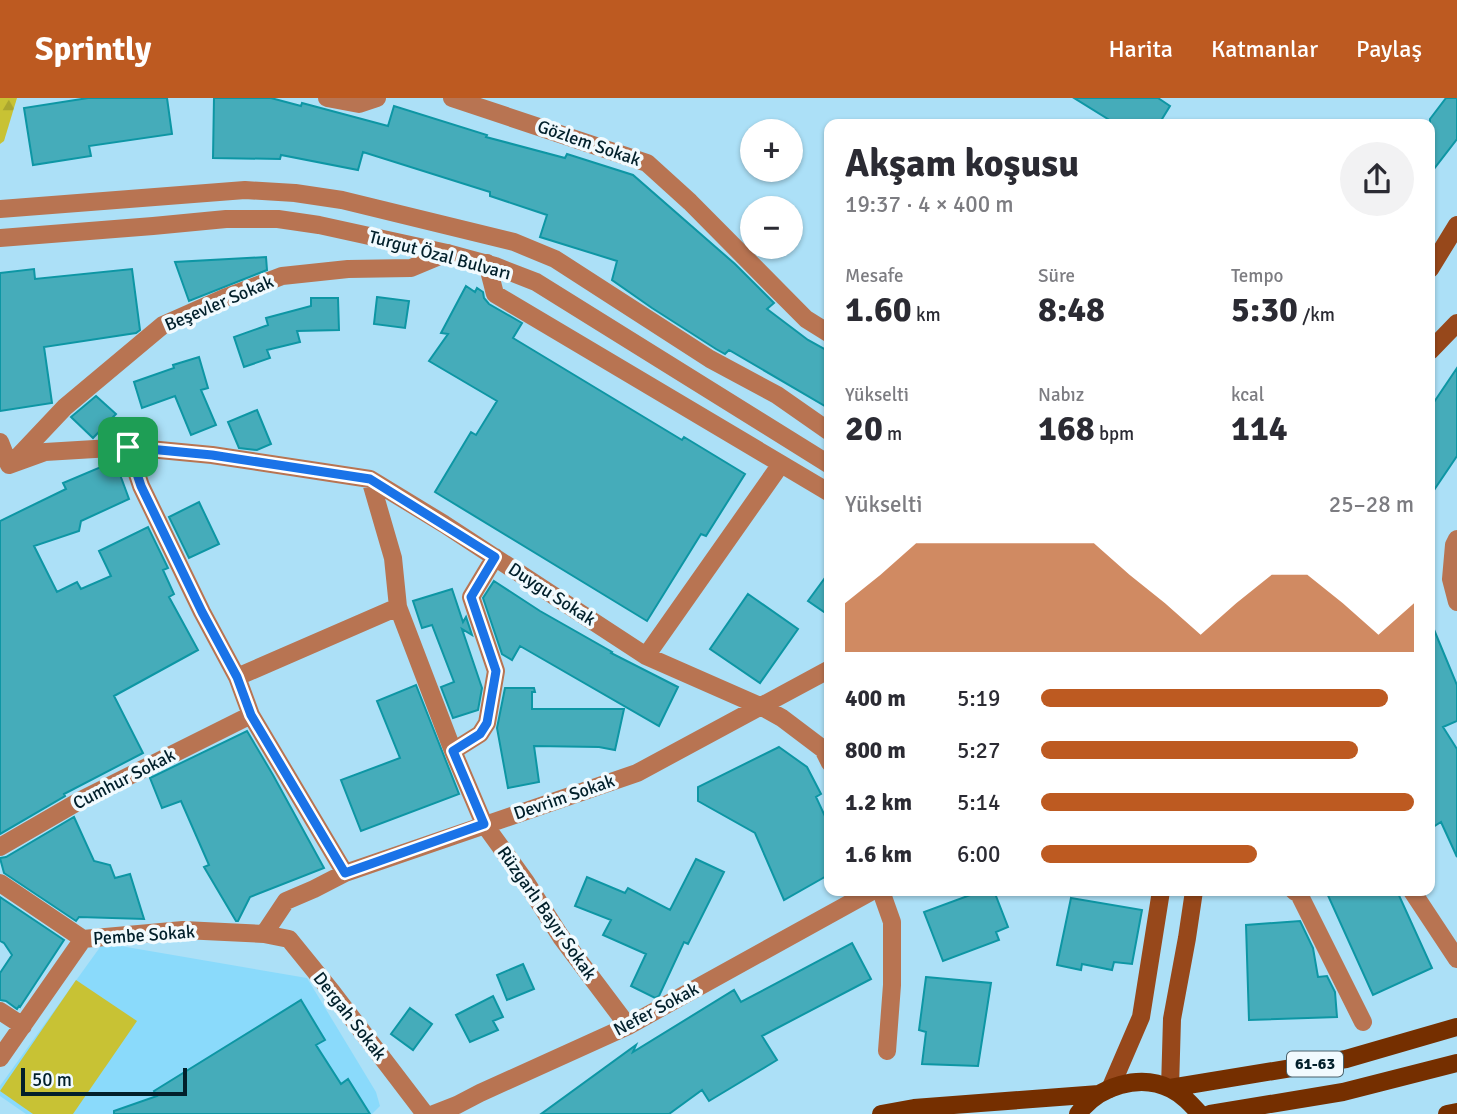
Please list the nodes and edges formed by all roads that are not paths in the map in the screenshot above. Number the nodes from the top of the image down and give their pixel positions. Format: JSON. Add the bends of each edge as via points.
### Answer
{"nodes":[{"id":1,"x":327,"y":98,"type":"edge"},
{"id":2,"x":377,"y":98,"type":"edge"},
{"id":3,"x":452,"y":98,"type":"edge"},
{"id":4,"x":0,"y":209,"type":"edge"},
{"id":5,"x":1457,"y":225,"type":"edge"},
{"id":6,"x":0,"y":238,"type":"edge"},
{"id":7,"x":447,"y":253,"type":"junction"},
{"id":8,"x":1435,"y":261,"type":"edge"},
{"id":9,"x":486,"y":264,"type":"junction"},
{"id":10,"x":1457,"y":323,"type":"edge"},
{"id":11,"x":824,"y":330,"type":"edge"},
{"id":12,"x":1435,"y":346,"type":"edge"},
{"id":13,"x":824,"y":428,"type":"edge"},
{"id":14,"x":0,"y":442,"type":"edge"},
{"id":15,"x":128,"y":447,"type":"junction"},
{"id":16,"x":824,"y":461,"type":"edge"},
{"id":17,"x":781,"y":464,"type":"junction"},
{"id":18,"x":5,"y":468,"type":"edge"},
{"id":19,"x":370,"y":479,"type":"junction"},
{"id":20,"x":824,"y":489,"type":"edge"},
{"id":21,"x":1457,"y":539,"type":"edge"},
{"id":22,"x":495,"y":557,"type":"junction"},
{"id":23,"x":1457,"y":603,"type":"edge"},
{"id":24,"x":398,"y":607,"type":"junction"},
{"id":25,"x":646,"y":656,"type":"junction"},
{"id":26,"x":824,"y":672,"type":"edge"},
{"id":27,"x":237,"y":677,"type":"junction"},
{"id":28,"x":762,"y":707,"type":"junction"},
{"id":29,"x":251,"y":715,"type":"junction"},
{"id":30,"x":453,"y":751,"type":"junction"},
{"id":31,"x":824,"y":751,"type":"edge"},
{"id":32,"x":484,"y":824,"type":"junction"},
{"id":33,"x":0,"y":847,"type":"edge"},
{"id":34,"x":345,"y":873,"type":"junction"},
{"id":35,"x":0,"y":883,"type":"edge"},
{"id":36,"x":863,"y":896,"type":"edge"},
{"id":37,"x":883,"y":896,"type":"edge"},
{"id":38,"x":1160,"y":896,"type":"edge"},
{"id":39,"x":1193,"y":896,"type":"edge"},
{"id":40,"x":1300,"y":896,"type":"edge"},
{"id":41,"x":1415,"y":896,"type":"edge"},
{"id":42,"x":264,"y":934,"type":"junction"},
{"id":43,"x":83,"y":939,"type":"junction"},
{"id":44,"x":1457,"y":959,"type":"edge"},
{"id":45,"x":0,"y":1010,"type":"edge"},
{"id":46,"x":1363,"y":1022,"type":"dead end"},
{"id":47,"x":23,"y":1026,"type":"junction"},
{"id":48,"x":628,"y":1026,"type":"junction"},
{"id":49,"x":1457,"y":1027,"type":"edge"},
{"id":50,"x":887,"y":1051,"type":"dead end"},
{"id":51,"x":0,"y":1058,"type":"edge"},
{"id":52,"x":1457,"y":1063,"type":"edge"},
{"id":53,"x":1170,"y":1088,"type":"junction"},
{"id":54,"x":1104,"y":1091,"type":"junction"},
{"id":55,"x":1457,"y":1112,"type":"edge"},
{"id":56,"x":425,"y":1114,"type":"edge"},
{"id":57,"x":434,"y":1114,"type":"edge"},
{"id":58,"x":881,"y":1114,"type":"edge"},
{"id":59,"x":1078,"y":1114,"type":"edge"},
{"id":60,"x":1200,"y":1114,"type":"edge"},
{"id":61,"x":1210,"y":1114,"type":"edge"},
{"id":62,"x":1447,"y":1114,"type":"edge"}],
"edges":[{"from":1,"to":2,"type":"street","via":[[359,104]]},
{"from":3,"to":11,"type":"street","name":"Gözlem Sokak","via":[[647,163],[806,319]]},
{"from":4,"to":13,"type":"street","name":"Turgut Özal Bulvarı","via":[[244,190],[295,193],[514,242],[555,259]]},
{"from":5,"to":8,"type":"main road"},
{"from":6,"to":7,"type":"street","name":"Turgut Özal Bulvarı","via":[[226,219],[278,219]]},
{"from":7,"to":9,"type":"street","name":"Turgut Özal Bulvarı"},
{"from":7,"to":18,"type":"street","name":"Beşevler Sokak","via":[[411,268],[348,268],[282,276],[163,326],[65,407]]},
{"from":9,"to":16,"type":"street","name":"Turgut Özal Bulvarı","via":[[536,282]]},
{"from":9,"to":17,"type":"street","via":[[495,294]]},
{"from":10,"to":12,"type":"main road"},
{"from":14,"to":18,"type":"street"},
{"from":15,"to":18,"type":"street","name":"Duygu Sokak","via":[[46,452]]},
{"from":15,"to":19,"type":"street","name":"Duygu Sokak"},
{"from":15,"to":27,"type":"street","via":[[141,486]]},
{"from":17,"to":20,"type":"street"},
{"from":17,"to":25,"type":"street"},
{"from":19,"to":22,"type":"street","name":"Duygu Sokak"},
{"from":19,"to":24,"type":"street","name":"Rüzgarlı Bayır Sokak","via":[[393,558]]},
{"from":21,"to":23,"type":"street","via":[[1451,579]]},
{"from":22,"to":25,"type":"street","name":"Duygu Sokak"},
{"from":22,"to":30,"type":"street","via":[[471,597],[496,671],[487,723],[480,734]]},
{"from":24,"to":27,"type":"street"},
{"from":24,"to":30,"type":"street","name":"Rüzgarlı Bayır Sokak"},
{"from":25,"to":28,"type":"street","name":"Duygu Sokak"},
{"from":26,"to":28,"type":"street","name":"Devrim Sokak"},
{"from":27,"to":29,"type":"street"},
{"from":28,"to":31,"type":"street","name":"Duygu Sokak"},
{"from":28,"to":32,"type":"street","name":"Devrim Sokak","via":[[637,773]]},
{"from":29,"to":33,"type":"street","name":"Cumhur Sokak","via":[[81,800]]},
{"from":29,"to":34,"type":"street"},
{"from":30,"to":32,"type":"street","name":"Rüzgarlı Bayır Sokak"},
{"from":32,"to":34,"type":"street","name":"Devrim Sokak"},
{"from":32,"to":48,"type":"street","name":"Rüzgarlı Bayır Sokak"},
{"from":34,"to":42,"type":"street","name":"Devrim Sokak","via":[[286,901]]},
{"from":35,"to":43,"type":"street","name":"Pembe Sokak"},
{"from":36,"to":48,"type":"street","name":"Nefer Sokak"},
{"from":37,"to":50,"type":"street","via":[[891,922]]},
{"from":38,"to":54,"type":"main road","via":[[1141,1017]]},
{"from":39,"to":53,"type":"main road","via":[[1172,1019]]},
{"from":40,"to":46,"type":"street"},
{"from":41,"to":44,"type":"street"},
{"from":42,"to":43,"type":"street","name":"Pembe Sokak","via":[[183,930]]},
{"from":42,"to":56,"type":"street","name":"Dergah Sokak","via":[[289,939]]},
{"from":43,"to":47,"type":"street"},
{"from":45,"to":47,"type":"street"},
{"from":47,"to":51,"type":"street"},
{"from":48,"to":57,"type":"street","name":"Nefer Sokak"},
{"from":49,"to":53,"type":"main road","number":"61-63","via":[[1346,1059]]},
{"from":52,"to":61,"type":"main road","number":"61-63","via":[[1343,1091]]},
{"from":53,"to":54,"type":"main road","number":"61-63","via":[[1147,1082]]},
{"from":53,"to":60,"type":"main road"},
{"from":54,"to":58,"type":"main road"},
{"from":54,"to":59,"type":"main road"},
{"from":55,"to":62,"type":"main road"}]}
